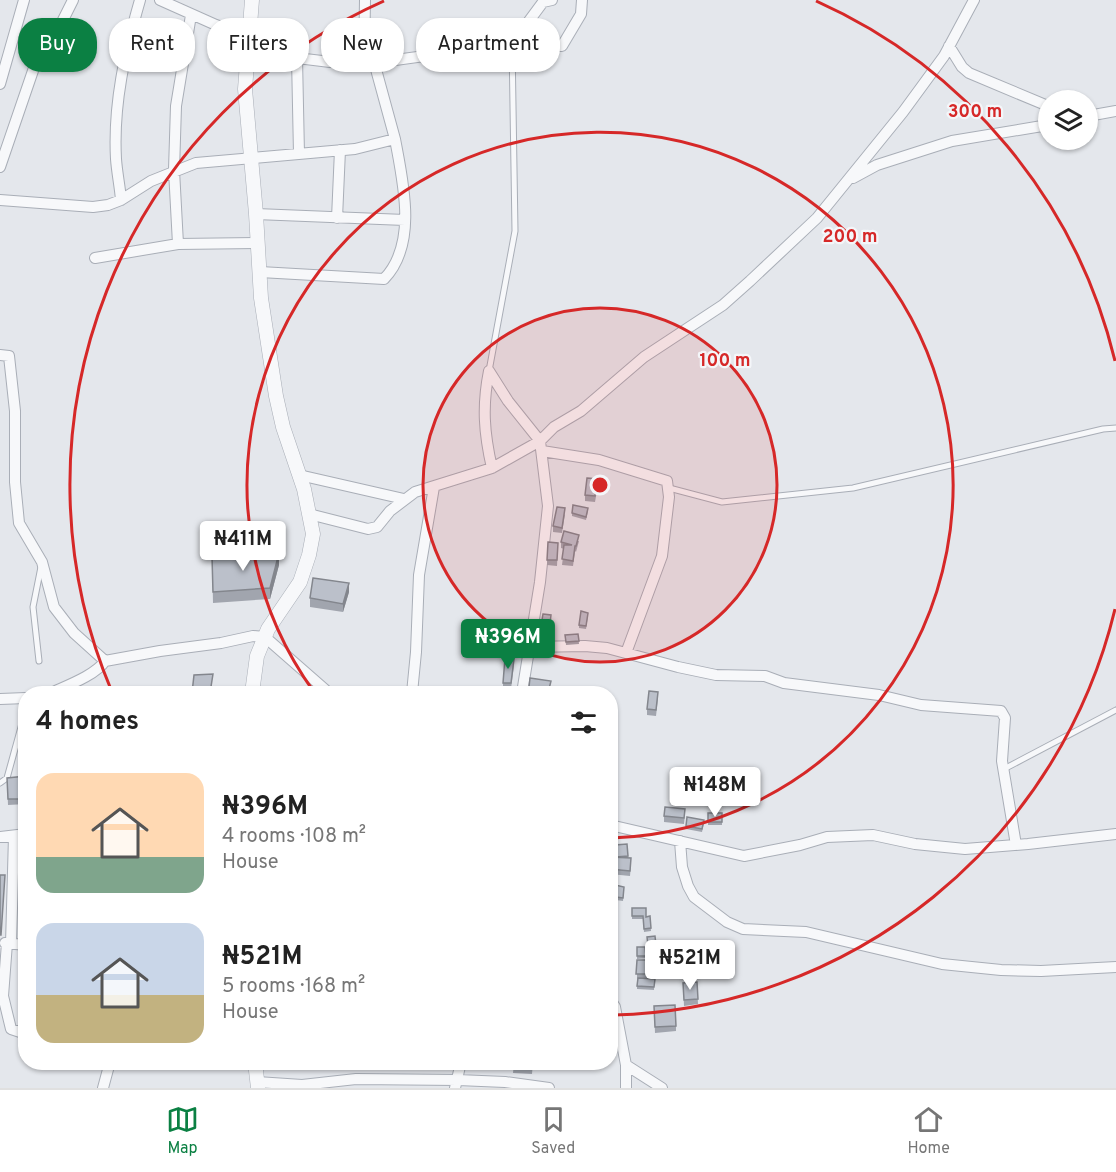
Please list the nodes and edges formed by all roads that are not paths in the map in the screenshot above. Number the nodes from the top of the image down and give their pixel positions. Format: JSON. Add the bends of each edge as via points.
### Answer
{"nodes":[{"id":1,"x":24,"y":0,"type":"edge"},
{"id":2,"x":73,"y":0,"type":"edge"},
{"id":3,"x":140,"y":0,"type":"edge"},
{"id":4,"x":160,"y":0,"type":"edge"},
{"id":5,"x":252,"y":0,"type":"edge"},
{"id":6,"x":365,"y":0,"type":"edge"},
{"id":7,"x":552,"y":0,"type":"edge"},
{"id":8,"x":582,"y":0,"type":"edge"},
{"id":9,"x":974,"y":0,"type":"edge"},
{"id":10,"x":191,"y":15,"type":"junction"},
{"id":11,"x":250,"y":18,"type":"edge"},
{"id":12,"x":366,"y":18,"type":"edge"},
{"id":13,"x":531,"y":18,"type":"edge"},
{"id":14,"x":207,"y":21,"type":"edge"},
{"id":15,"x":560,"y":46,"type":"edge"},
{"id":16,"x":949,"y":46,"type":"junction"},
{"id":17,"x":246,"y":72,"type":"edge"},
{"id":18,"x":297,"y":72,"type":"edge"},
{"id":19,"x":372,"y":72,"type":"edge"},
{"id":20,"x":512,"y":72,"type":"edge"},
{"id":21,"x":0,"y":84,"type":"edge"},
{"id":22,"x":1038,"y":102,"type":"edge"},
{"id":23,"x":1116,"y":111,"type":"edge"},
{"id":24,"x":1098,"y":114,"type":"edge"},
{"id":25,"x":1038,"y":127,"type":"edge"},
{"id":26,"x":395,"y":139,"type":"junction"},
{"id":27,"x":340,"y":150,"type":"junction"},
{"id":28,"x":299,"y":154,"type":"junction"},
{"id":29,"x":252,"y":159,"type":"junction"},
{"id":30,"x":0,"y":167,"type":"edge"},
{"id":31,"x":174,"y":170,"type":"junction"},
{"id":32,"x":847,"y":181,"type":"junction"},
{"id":33,"x":0,"y":200,"type":"edge"},
{"id":34,"x":121,"y":200,"type":"junction"},
{"id":35,"x":256,"y":214,"type":"junction"},
{"id":36,"x":337,"y":218,"type":"junction"},
{"id":37,"x":405,"y":220,"type":"junction"},
{"id":38,"x":258,"y":243,"type":"junction"},
{"id":39,"x":178,"y":244,"type":"junction"},
{"id":40,"x":95,"y":258,"type":"dead end"},
{"id":41,"x":260,"y":272,"type":"junction"},
{"id":42,"x":0,"y":355,"type":"edge"},
{"id":43,"x":489,"y":371,"type":"junction"},
{"id":44,"x":1116,"y":428,"type":"edge"},
{"id":45,"x":541,"y":446,"type":"junction"},
{"id":46,"x":492,"y":468,"type":"junction"},
{"id":47,"x":299,"y":475,"type":"junction"},
{"id":48,"x":434,"y":487,"type":"junction"},
{"id":49,"x":669,"y":488,"type":"junction"},
{"id":50,"x":404,"y":499,"type":"junction"},
{"id":51,"x":309,"y":514,"type":"junction"},
{"id":52,"x":42,"y":562,"type":"junction"},
{"id":53,"x":265,"y":637,"type":"junction"},
{"id":54,"x":530,"y":647,"type":"junction"},
{"id":55,"x":626,"y":653,"type":"junction"},
{"id":56,"x":39,"y":661,"type":"dead end"},
{"id":57,"x":105,"y":661,"type":"junction"},
{"id":58,"x":65,"y":686,"type":"edge"},
{"id":59,"x":253,"y":686,"type":"edge"},
{"id":60,"x":321,"y":686,"type":"edge"},
{"id":61,"x":413,"y":686,"type":"edge"},
{"id":62,"x":523,"y":686,"type":"edge"},
{"id":63,"x":18,"y":698,"type":"edge"},
{"id":64,"x":0,"y":699,"type":"edge"},
{"id":65,"x":1116,"y":710,"type":"edge"},
{"id":66,"x":18,"y":739,"type":"edge"},
{"id":67,"x":1004,"y":769,"type":"junction"},
{"id":68,"x":0,"y":783,"type":"edge"},
{"id":69,"x":618,"y":827,"type":"edge"},
{"id":70,"x":1116,"y":834,"type":"edge"},
{"id":71,"x":18,"y":835,"type":"edge"},
{"id":72,"x":14,"y":836,"type":"junction"},
{"id":73,"x":0,"y":837,"type":"edge"},
{"id":74,"x":680,"y":841,"type":"junction"},
{"id":75,"x":1016,"y":845,"type":"junction"},
{"id":76,"x":6,"y":944,"type":"edge"},
{"id":77,"x":1116,"y":967,"type":"edge"},
{"id":78,"x":618,"y":1023,"type":"edge"},
{"id":79,"x":18,"y":1031,"type":"edge"},
{"id":80,"x":626,"y":1065,"type":"junction"},
{"id":81,"x":108,"y":1070,"type":"edge"},
{"id":82,"x":256,"y":1070,"type":"edge"},
{"id":83,"x":456,"y":1084,"type":"edge"},
{"id":84,"x":258,"y":1085,"type":"edge"},
{"id":85,"x":103,"y":1088,"type":"edge"},
{"id":86,"x":549,"y":1088,"type":"edge"},
{"id":87,"x":626,"y":1088,"type":"edge"},
{"id":88,"x":662,"y":1088,"type":"edge"}],
"edges":[{"from":1,"to":21,"type":"street"},
{"from":2,"to":30,"type":"street","via":[[56,34],[37,59]]},
{"from":3,"to":34,"type":"street","via":[[126,49],[116,117]]},
{"from":4,"to":10,"type":"street"},
{"from":5,"to":11,"type":"street"},
{"from":6,"to":12,"type":"street"},
{"from":7,"to":13,"type":"street","via":[[543,2]]},
{"from":8,"to":15,"type":"street","via":[[581,14]]},
{"from":9,"to":16,"type":"street"},
{"from":10,"to":14,"type":"street"},
{"from":10,"to":31,"type":"street","via":[[176,106]]},
{"from":16,"to":22,"type":"street","via":[[969,74]]},
{"from":16,"to":32,"type":"street","via":[[903,112]]},
{"from":17,"to":29,"type":"street"},
{"from":18,"to":28,"type":"street"},
{"from":19,"to":26,"type":"street"},
{"from":20,"to":43,"type":"lane","via":[[515,231]]},
{"from":23,"to":24,"type":"street"},
{"from":25,"to":32,"type":"street","via":[[952,141],[877,165]]},
{"from":26,"to":27,"type":"street"},
{"from":26,"to":37,"type":"street","via":[[405,195]]},
{"from":27,"to":28,"type":"street"},
{"from":27,"to":36,"type":"street"},
{"from":28,"to":29,"type":"street"},
{"from":29,"to":31,"type":"street","via":[[196,163]]},
{"from":29,"to":35,"type":"street"},
{"from":31,"to":34,"type":"street"},
{"from":31,"to":39,"type":"street"},
{"from":32,"to":45,"type":"street","via":[[817,218],[730,299],[644,357],[581,411],[554,428]]},
{"from":33,"to":34,"type":"street","via":[[93,207]]},
{"from":35,"to":36,"type":"street"},
{"from":35,"to":38,"type":"street"},
{"from":36,"to":37,"type":"street"},
{"from":37,"to":41,"type":"street","via":[[400,252],[384,279]]},
{"from":38,"to":39,"type":"street"},
{"from":38,"to":41,"type":"street"},
{"from":39,"to":40,"type":"street"},
{"from":41,"to":47,"type":"street","via":[[276,396]]},
{"from":42,"to":52,"type":"street","via":[[9,356],[19,523]]},
{"from":43,"to":45,"type":"street"},
{"from":43,"to":46,"type":"street","via":[[485,435]]},
{"from":44,"to":49,"type":"lane","via":[[853,488],[722,502]]},
{"from":45,"to":46,"type":"street"},
{"from":45,"to":49,"type":"street","via":[[661,479]]},
{"from":45,"to":54,"type":"street","via":[[548,506]]},
{"from":46,"to":48,"type":"street"},
{"from":47,"to":50,"type":"street"},
{"from":47,"to":51,"type":"street"},
{"from":48,"to":50,"type":"street"},
{"from":48,"to":61,"type":"street","via":[[418,575]]},
{"from":49,"to":55,"type":"street","via":[[662,555]]},
{"from":50,"to":51,"type":"street","via":[[377,527],[368,529]]},
{"from":51,"to":53,"type":"street","via":[[313,534],[300,582]]},
{"from":52,"to":56,"type":"lane","via":[[33,607]]},
{"from":52,"to":57,"type":"street","via":[[54,608]]},
{"from":53,"to":57,"type":"street"},
{"from":53,"to":59,"type":"street","via":[[257,656]]},
{"from":53,"to":60,"type":"street"},
{"from":54,"to":55,"type":"street","via":[[585,646]]},
{"from":54,"to":62,"type":"street"},
{"from":55,"to":67,"type":"street","via":[[716,675],[765,676],[784,683],[879,695],[921,705],[1001,711],[1005,718]]},
{"from":57,"to":58,"type":"street"},
{"from":63,"to":64,"type":"street"},
{"from":65,"to":67,"type":"lane"},
{"from":66,"to":68,"type":"lane","via":[[7,778]]},
{"from":67,"to":75,"type":"street"},
{"from":69,"to":74,"type":"street"},
{"from":70,"to":75,"type":"street"},
{"from":71,"to":72,"type":"street"},
{"from":72,"to":73,"type":"street"},
{"from":72,"to":76,"type":"street"},
{"from":74,"to":75,"type":"street","via":[[744,856],[827,837],[873,835],[949,849]]},
{"from":74,"to":77,"type":"street","via":[[682,867],[694,897],[743,929],[806,932],[942,964],[1041,971]]},
{"from":76,"to":79,"type":"street","via":[[3,996],[11,1029]]},
{"from":78,"to":80,"type":"street"},
{"from":80,"to":87,"type":"street"},
{"from":80,"to":88,"type":"street"},
{"from":81,"to":85,"type":"street"},
{"from":82,"to":84,"type":"street"},
{"from":83,"to":84,"type":"street","via":[[356,1079]]},
{"from":83,"to":86,"type":"street","via":[[505,1082]]}]}
